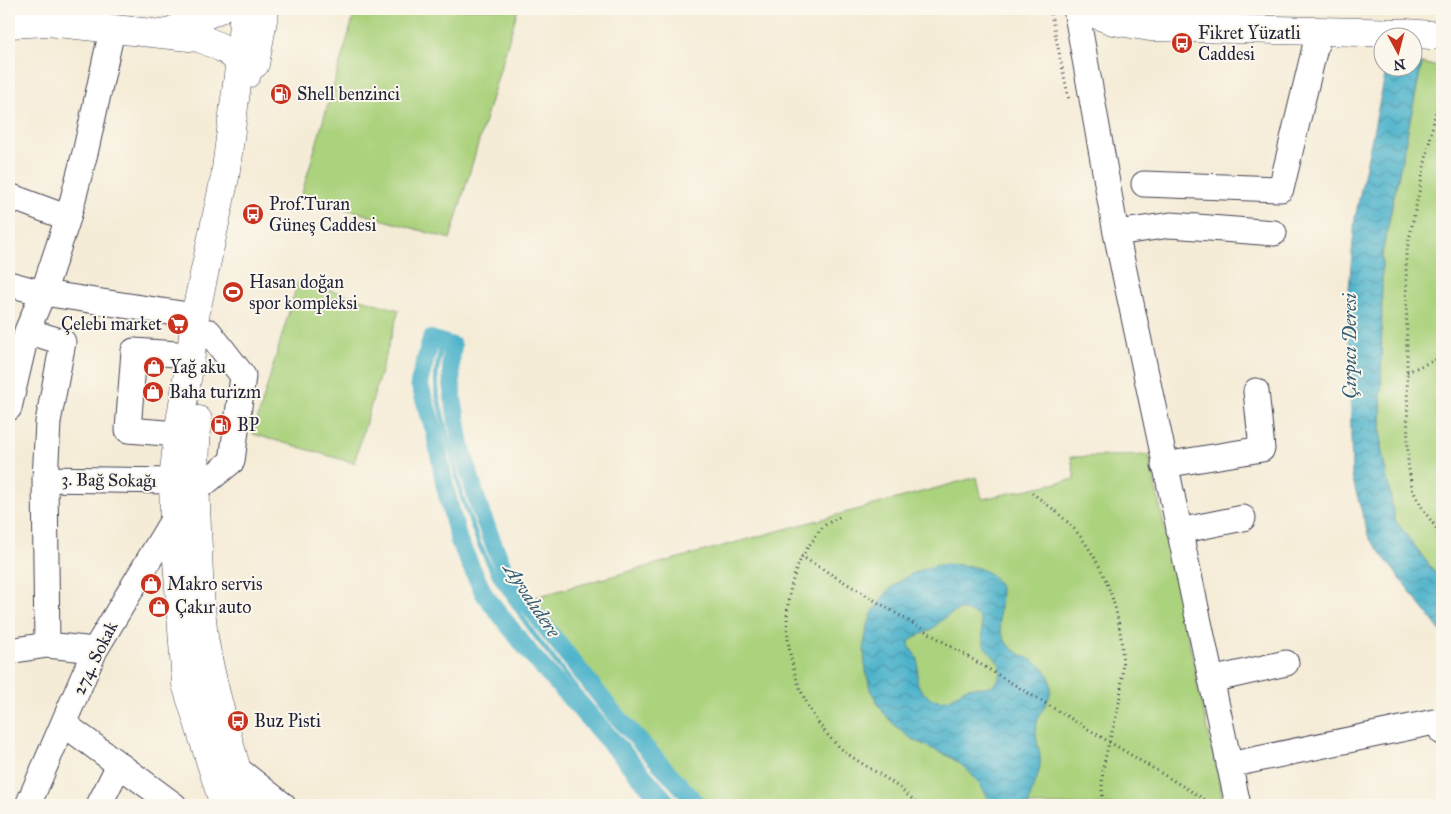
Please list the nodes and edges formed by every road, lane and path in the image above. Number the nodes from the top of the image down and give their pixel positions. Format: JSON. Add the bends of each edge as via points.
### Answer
{"nodes":[{"id":1,"x":219,"y":9,"type":"edge"},
{"id":2,"x":244,"y":9,"type":"edge"},
{"id":3,"x":265,"y":9,"type":"edge"},
{"id":4,"x":1076,"y":9,"type":"edge"},
{"id":5,"x":1082,"y":9,"type":"edge"},
{"id":6,"x":9,"y":24,"type":"edge"},
{"id":7,"x":112,"y":30,"type":"junction"},
{"id":8,"x":1319,"y":31,"type":"junction"},
{"id":9,"x":164,"y":34,"type":"junction"},
{"id":10,"x":1442,"y":36,"type":"edge"},
{"id":11,"x":246,"y":72,"type":"junction"},
{"id":12,"x":1442,"y":96,"type":"edge"},
{"id":13,"x":1144,"y":184,"type":"dead end"},
{"id":14,"x":9,"y":196,"type":"edge"},
{"id":15,"x":68,"y":218,"type":"junction"},
{"id":16,"x":1274,"y":233,"type":"dead end"},
{"id":17,"x":1116,"y":234,"type":"junction"},
{"id":18,"x":9,"y":284,"type":"edge"},
{"id":19,"x":43,"y":293,"type":"junction"},
{"id":20,"x":202,"y":324,"type":"junction"},
{"id":21,"x":27,"y":331,"type":"junction"},
{"id":22,"x":191,"y":356,"type":"junction"},
{"id":23,"x":1442,"y":356,"type":"edge"},
{"id":24,"x":1407,"y":372,"type":"junction"},
{"id":25,"x":1256,"y":391,"type":"dead end"},
{"id":26,"x":9,"y":408,"type":"edge"},
{"id":27,"x":178,"y":434,"type":"junction"},
{"id":28,"x":1164,"y":465,"type":"junction"},
{"id":29,"x":45,"y":479,"type":"junction"},
{"id":30,"x":184,"y":486,"type":"junction"},
{"id":31,"x":1032,"y":493,"type":"dead end"},
{"id":32,"x":839,"y":517,"type":"dead end"},
{"id":33,"x":174,"y":518,"type":"junction"},
{"id":34,"x":1243,"y":518,"type":"dead end"},
{"id":35,"x":1179,"y":531,"type":"junction"},
{"id":36,"x":1442,"y":536,"type":"edge"},
{"id":37,"x":801,"y":556,"type":"junction"},
{"id":38,"x":47,"y":645,"type":"junction"},
{"id":39,"x":95,"y":650,"type":"junction"},
{"id":40,"x":10,"y":656,"type":"edge"},
{"id":41,"x":1286,"y":663,"type":"dead end"},
{"id":42,"x":1211,"y":680,"type":"junction"},
{"id":43,"x":64,"y":724,"type":"junction"},
{"id":44,"x":1442,"y":732,"type":"edge"},
{"id":45,"x":1110,"y":742,"type":"junction"},
{"id":46,"x":119,"y":765,"type":"junction"},
{"id":47,"x":1229,"y":765,"type":"junction"},
{"id":48,"x":236,"y":768,"type":"junction"},
{"id":49,"x":28,"y":805,"type":"edge"},
{"id":50,"x":99,"y":805,"type":"edge"},
{"id":51,"x":174,"y":805,"type":"edge"},
{"id":52,"x":224,"y":805,"type":"edge"},
{"id":53,"x":247,"y":805,"type":"edge"},
{"id":54,"x":283,"y":805,"type":"edge"},
{"id":55,"x":919,"y":805,"type":"edge"},
{"id":56,"x":1104,"y":805,"type":"edge"},
{"id":57,"x":1214,"y":805,"type":"edge"},
{"id":58,"x":1238,"y":805,"type":"edge"}],
"edges":[{"from":1,"to":9,"type":"main road"},
{"from":2,"to":11,"type":"main road"},
{"from":3,"to":11,"type":"main road"},
{"from":4,"to":17,"type":"street"},
{"from":5,"to":8,"type":"main road","via":[[1113,21],[1150,27]]},
{"from":6,"to":7,"type":"main road","via":[[48,22]]},
{"from":7,"to":9,"type":"main road"},
{"from":7,"to":15,"type":"street"},
{"from":8,"to":10,"type":"main road"},
{"from":8,"to":13,"type":"street","via":[[1281,189]]},
{"from":9,"to":11,"type":"main road","via":[[214,43]]},
{"from":11,"to":20,"type":"main road","via":[[225,177]]},
{"from":12,"to":24,"type":"path","via":[[1439,96],[1406,254]]},
{"from":14,"to":15,"type":"street"},
{"from":15,"to":19,"type":"street"},
{"from":16,"to":17,"type":"street","via":[[1171,225]]},
{"from":17,"to":28,"type":"street"},
{"from":18,"to":19,"type":"street"},
{"from":19,"to":20,"type":"street"},
{"from":19,"to":21,"type":"street"},
{"from":20,"to":22,"type":"main road"},
{"from":20,"to":30,"type":"main road","via":[[195,445]]},
{"from":20,"to":30,"type":"street","via":[[242,376],[232,461]]},
{"from":21,"to":26,"type":"street"},
{"from":21,"to":29,"type":"street","via":[[63,342],[48,422]]},
{"from":22,"to":27,"type":"main road"},
{"from":22,"to":27,"type":"street","via":[[134,351],[128,430]]},
{"from":23,"to":24,"type":"path"},
{"from":24,"to":36,"type":"path","via":[[1408,464],[1412,489]]},
{"from":25,"to":28,"type":"street","via":[[1262,449]]},
{"from":27,"to":30,"type":"main road"},
{"from":28,"to":35,"type":"street"},
{"from":29,"to":30,"type":"street","name":"3. Bağ Sokağı"},
{"from":29,"to":38,"type":"street"},
{"from":30,"to":33,"type":"main road"},
{"from":30,"to":48,"type":"main road","via":[[199,572],[205,642]]},
{"from":31,"to":45,"type":"path","via":[[1080,536],[1098,563],[1112,594],[1121,634],[1123,674]]},
{"from":32,"to":37,"type":"path","via":[[822,527]]},
{"from":33,"to":39,"type":"street","name":"274. Sokak"},
{"from":33,"to":52,"type":"main road","via":[[186,684]]},
{"from":34,"to":35,"type":"street"},
{"from":35,"to":42,"type":"street"},
{"from":37,"to":45,"type":"path"},
{"from":37,"to":55,"type":"path","via":[[792,584],[788,641],[793,670],[803,697],[834,742]]},
{"from":38,"to":39,"type":"street"},
{"from":38,"to":40,"type":"street"},
{"from":39,"to":43,"type":"street","name":"274. Sokak"},
{"from":41,"to":42,"type":"street"},
{"from":42,"to":47,"type":"street"},
{"from":43,"to":46,"type":"street"},
{"from":43,"to":49,"type":"street","name":"274. Sokak"},
{"from":44,"to":47,"type":"street","via":[[1440,722]]},
{"from":45,"to":56,"type":"path","via":[[1102,781]]},
{"from":45,"to":57,"type":"path"},
{"from":46,"to":50,"type":"street"},
{"from":46,"to":51,"type":"street"},
{"from":47,"to":58,"type":"street"},
{"from":48,"to":53,"type":"main road"},
{"from":48,"to":54,"type":"street"}]}
